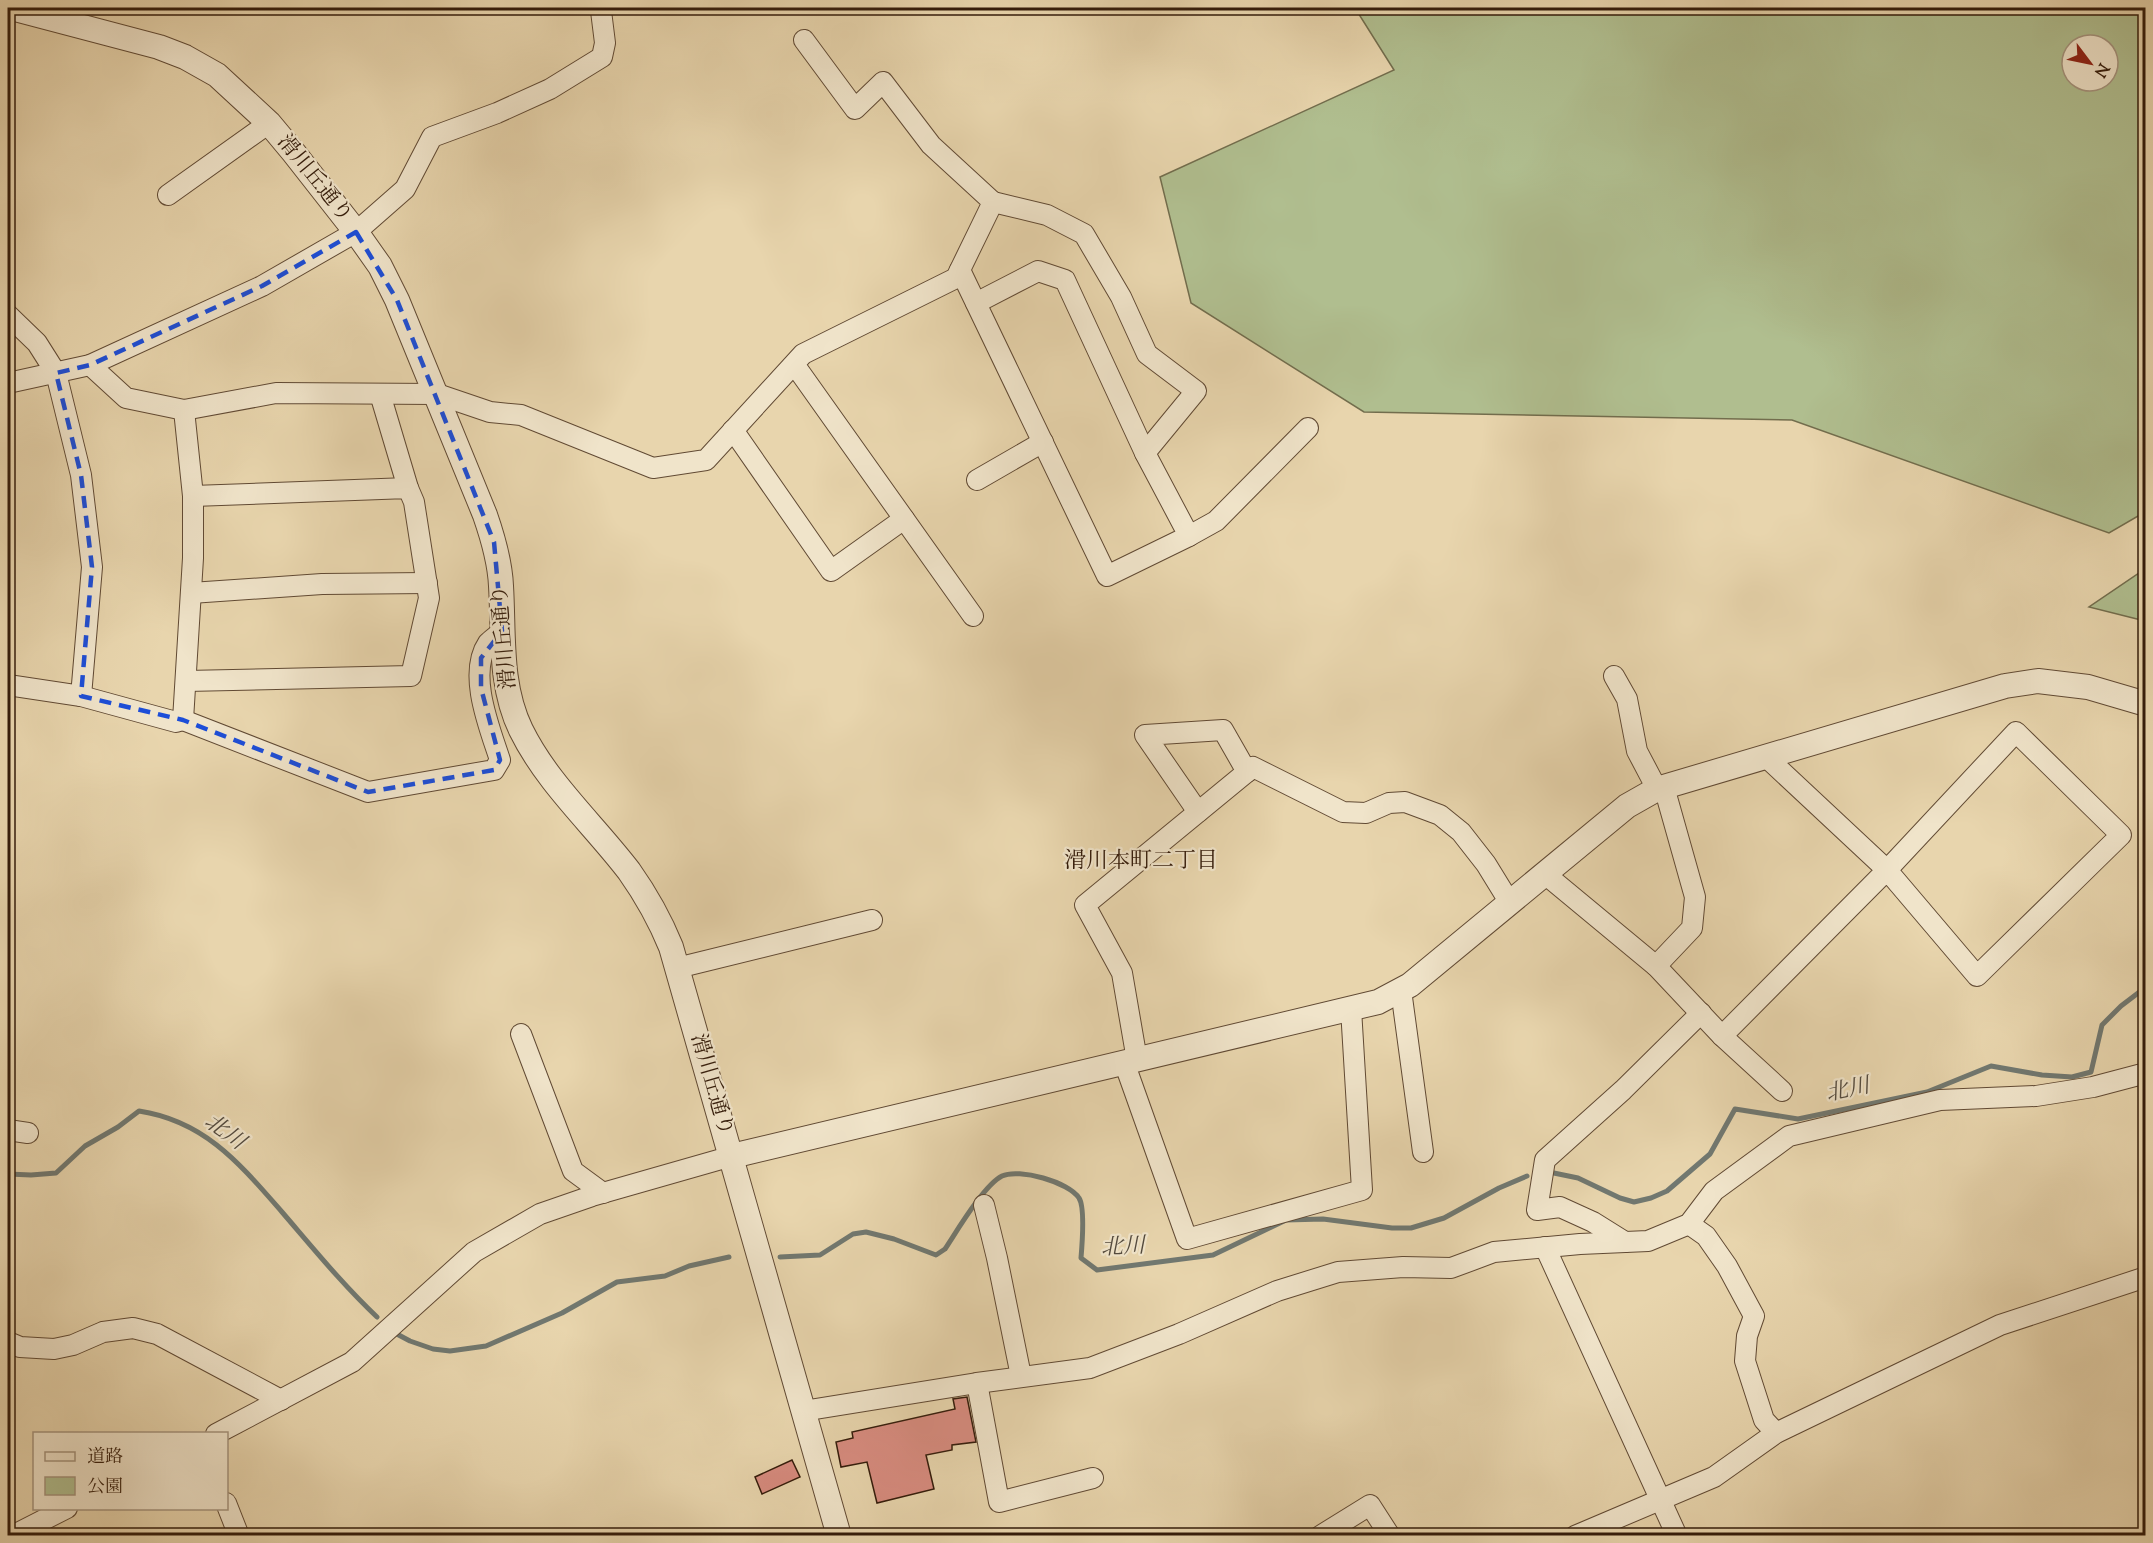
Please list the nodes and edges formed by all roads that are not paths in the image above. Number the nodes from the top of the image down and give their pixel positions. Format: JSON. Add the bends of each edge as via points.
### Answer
{"nodes":[{"id":1,"x":11,"y":8,"type":"edge"},
{"id":2,"x":602,"y":8,"type":"edge"},
{"id":3,"x":804,"y":40,"type":"dead end"},
{"id":4,"x":269,"y":123,"type":"junction"},
{"id":5,"x":168,"y":195,"type":"dead end"},
{"id":6,"x":993,"y":202,"type":"junction"},
{"id":7,"x":356,"y":232,"type":"junction"},
{"id":8,"x":960,"y":270,"type":"junction"},
{"id":9,"x":976,"y":303,"type":"junction"},
{"id":10,"x":8,"y":315,"type":"edge"},
{"id":11,"x":90,"y":364,"type":"junction"},
{"id":12,"x":799,"y":371,"type":"dead end"},
{"id":13,"x":56,"y":373,"type":"junction"},
{"id":14,"x":8,"y":383,"type":"edge"},
{"id":15,"x":380,"y":394,"type":"junction"},
{"id":16,"x":436,"y":394,"type":"junction"},
{"id":17,"x":184,"y":410,"type":"junction"},
{"id":18,"x":1308,"y":428,"type":"dead end"},
{"id":19,"x":733,"y":430,"type":"junction"},
{"id":20,"x":1043,"y":442,"type":"junction"},
{"id":21,"x":1146,"y":453,"type":"junction"},
{"id":22,"x":976,"y":480,"type":"dead end"},
{"id":23,"x":408,"y":488,"type":"junction"},
{"id":24,"x":193,"y":496,"type":"junction"},
{"id":25,"x":904,"y":519,"type":"junction"},
{"id":26,"x":1190,"y":536,"type":"junction"},
{"id":27,"x":427,"y":583,"type":"junction"},
{"id":28,"x":191,"y":593,"type":"junction"},
{"id":29,"x":973,"y":616,"type":"dead end"},
{"id":30,"x":502,"y":631,"type":"junction"},
{"id":31,"x":1614,"y":676,"type":"dead end"},
{"id":32,"x":186,"y":681,"type":"junction"},
{"id":33,"x":8,"y":685,"type":"edge"},
{"id":34,"x":81,"y":696,"type":"junction"},
{"id":35,"x":2145,"y":704,"type":"edge"},
{"id":36,"x":183,"y":720,"type":"junction"},
{"id":37,"x":1765,"y":756,"type":"junction"},
{"id":38,"x":1247,"y":772,"type":"junction"},
{"id":39,"x":1660,"y":788,"type":"junction"},
{"id":40,"x":1198,"y":812,"type":"junction"},
{"id":41,"x":1887,"y":870,"type":"junction"},
{"id":42,"x":1545,"y":874,"type":"junction"},
{"id":43,"x":1510,"y":903,"type":"junction"},
{"id":44,"x":872,"y":920,"type":"dead end"},
{"id":45,"x":1656,"y":966,"type":"junction"},
{"id":46,"x":677,"y":968,"type":"junction"},
{"id":47,"x":1401,"y":990,"type":"junction"},
{"id":48,"x":1351,"y":1009,"type":"junction"},
{"id":49,"x":1701,"y":1013,"type":"junction"},
{"id":50,"x":521,"y":1034,"type":"dead end"},
{"id":51,"x":1722,"y":1036,"type":"junction"},
{"id":52,"x":1131,"y":1061,"type":"junction"},
{"id":53,"x":2145,"y":1073,"type":"edge"},
{"id":54,"x":1782,"y":1091,"type":"dead end"},
{"id":55,"x":8,"y":1130,"type":"edge"},
{"id":56,"x":28,"y":1133,"type":"dead end"},
{"id":57,"x":1424,"y":1152,"type":"dead end"},
{"id":58,"x":732,"y":1156,"type":"junction"},
{"id":59,"x":603,"y":1193,"type":"junction"},
{"id":60,"x":984,"y":1205,"type":"dead end"},
{"id":61,"x":1689,"y":1224,"type":"junction"},
{"id":62,"x":1625,"y":1242,"type":"junction"},
{"id":63,"x":1545,"y":1247,"type":"junction"},
{"id":64,"x":2145,"y":1277,"type":"edge"},
{"id":65,"x":8,"y":1342,"type":"edge"},
{"id":66,"x":1021,"y":1376,"type":"junction"},
{"id":67,"x":977,"y":1383,"type":"junction"},
{"id":68,"x":281,"y":1400,"type":"junction"},
{"id":69,"x":802,"y":1411,"type":"junction"},
{"id":70,"x":220,"y":1432,"type":"edge"},
{"id":71,"x":1776,"y":1433,"type":"junction"},
{"id":72,"x":1093,"y":1478,"type":"dead end"},
{"id":73,"x":1660,"y":1500,"type":"junction"},
{"id":74,"x":228,"y":1508,"type":"edge"},
{"id":75,"x":65,"y":1510,"type":"edge"},
{"id":76,"x":12,"y":1536,"type":"edge"},
{"id":77,"x":239,"y":1536,"type":"edge"},
{"id":78,"x":839,"y":1536,"type":"edge"},
{"id":79,"x":1320,"y":1536,"type":"edge"},
{"id":80,"x":1390,"y":1536,"type":"edge"},
{"id":81,"x":1575,"y":1536,"type":"edge"},
{"id":82,"x":1677,"y":1536,"type":"edge"}],
"edges":[{"from":1,"to":4,"type":"street","name":"滑川丘通り","via":[[130,38],[185,57],[217,75]]},
{"from":2,"to":7,"type":"street","via":[[602,57],[550,89],[432,137],[405,189]]},
{"from":3,"to":6,"type":"street","via":[[855,109],[883,82],[931,145]]},
{"from":4,"to":5,"type":"street"},
{"from":4,"to":7,"type":"street","name":"滑川丘通り"},
{"from":6,"to":8,"type":"street"},
{"from":6,"to":21,"type":"street","via":[[1047,215],[1084,234],[1121,297],[1147,354],[1196,391]]},
{"from":7,"to":11,"type":"street","via":[[262,286]]},
{"from":7,"to":16,"type":"street","name":"滑川丘通り","via":[[398,300]]},
{"from":8,"to":9,"type":"street"},
{"from":8,"to":19,"type":"street","via":[[956,278],[803,354]]},
{"from":9,"to":20,"type":"street"},
{"from":9,"to":21,"type":"street","via":[[1038,271],[1065,280]]},
{"from":10,"to":13,"type":"street","via":[[37,343]]},
{"from":11,"to":13,"type":"street"},
{"from":11,"to":17,"type":"street","via":[[126,398]]},
{"from":12,"to":25,"type":"street"},
{"from":13,"to":14,"type":"street"},
{"from":13,"to":34,"type":"street","via":[[81,475],[92,567]]},
{"from":15,"to":16,"type":"street"},
{"from":15,"to":17,"type":"street","via":[[276,393]]},
{"from":15,"to":23,"type":"street"},
{"from":16,"to":19,"type":"street","via":[[490,412],[521,414],[653,468],[706,460]]},
{"from":16,"to":30,"type":"street","name":"滑川丘通り","via":[[494,542],[501,584]]},
{"from":17,"to":24,"type":"street"},
{"from":18,"to":26,"type":"street","via":[[1216,521]]},
{"from":19,"to":25,"type":"street","via":[[831,571]]},
{"from":20,"to":22,"type":"street"},
{"from":20,"to":26,"type":"street","via":[[1107,576]]},
{"from":21,"to":26,"type":"street"},
{"from":23,"to":24,"type":"street"},
{"from":23,"to":27,"type":"street","via":[[414,502]]},
{"from":24,"to":28,"type":"street"},
{"from":25,"to":29,"type":"street"},
{"from":27,"to":28,"type":"street","via":[[322,584]]},
{"from":27,"to":32,"type":"street","via":[[429,598],[411,676]]},
{"from":28,"to":32,"type":"street"},
{"from":30,"to":36,"type":"street","via":[[489,642],[481,658],[484,710],[500,760],[494,770],[368,792]]},
{"from":30,"to":46,"type":"street","name":"滑川丘通り","via":[[511,704],[537,761],[649,900]]},
{"from":31,"to":39,"type":"street","via":[[1627,699],[1637,751]]},
{"from":32,"to":36,"type":"street"},
{"from":33,"to":34,"type":"street"},
{"from":34,"to":36,"type":"street","via":[[176,722]]},
{"from":35,"to":37,"type":"street","via":[[2088,687],[2038,681],[1961,698]]},
{"from":37,"to":39,"type":"street"},
{"from":37,"to":41,"type":"street"},
{"from":38,"to":40,"type":"street"},
{"from":38,"to":40,"type":"street","via":[[1223,730],[1145,735]]},
{"from":38,"to":43,"type":"street","via":[[1252,767],[1343,812],[1366,813],[1389,803],[1405,802],[1440,815],[1461,832]]},
{"from":39,"to":42,"type":"street","via":[[1627,806]]},
{"from":39,"to":45,"type":"street","via":[[1695,897],[1692,928]]},
{"from":40,"to":52,"type":"street","via":[[1085,904],[1122,973]]},
{"from":41,"to":41,"type":"street","via":[[1977,976],[2121,835],[2016,732]]},
{"from":41,"to":51,"type":"street"},
{"from":42,"to":43,"type":"street"},
{"from":42,"to":45,"type":"street"},
{"from":43,"to":47,"type":"street"},
{"from":44,"to":46,"type":"street"},
{"from":45,"to":49,"type":"street"},
{"from":46,"to":58,"type":"street","name":"滑川丘通り"},
{"from":47,"to":48,"type":"street"},
{"from":47,"to":57,"type":"street"},
{"from":48,"to":52,"type":"street"},
{"from":48,"to":52,"type":"street","via":[[1362,1190],[1187,1239]]},
{"from":49,"to":51,"type":"street"},
{"from":49,"to":62,"type":"street","via":[[1545,1160],[1537,1210],[1560,1207],[1593,1221]]},
{"from":50,"to":59,"type":"street","via":[[573,1171]]},
{"from":51,"to":54,"type":"street"},
{"from":52,"to":58,"type":"street"},
{"from":53,"to":61,"type":"street","via":[[2036,1096],[1940,1100],[1789,1136],[1714,1191]]},
{"from":55,"to":56,"type":"street"},
{"from":58,"to":59,"type":"street"},
{"from":58,"to":69,"type":"street","name":"滑川丘通り"},
{"from":59,"to":68,"type":"street","via":[[540,1214],[474,1252],[352,1362]]},
{"from":60,"to":66,"type":"street"},
{"from":61,"to":62,"type":"street","via":[[1648,1241]]},
{"from":61,"to":71,"type":"street","via":[[1711,1243],[1754,1316],[1745,1361],[1764,1420]]},
{"from":62,"to":63,"type":"street"},
{"from":63,"to":66,"type":"street","via":[[1494,1252],[1451,1268],[1338,1272],[1277,1291],[1090,1368]]},
{"from":63,"to":73,"type":"street"},
{"from":64,"to":71,"type":"street","via":[[2000,1325]]},
{"from":65,"to":68,"type":"street","via":[[20,1347],[54,1349],[103,1332],[133,1328],[157,1334]]},
{"from":66,"to":67,"type":"street"},
{"from":67,"to":69,"type":"street"},
{"from":67,"to":72,"type":"street","via":[[999,1502]]},
{"from":68,"to":70,"type":"street"},
{"from":69,"to":78,"type":"street","name":"滑川丘通り"},
{"from":71,"to":73,"type":"street","via":[[1714,1477]]},
{"from":73,"to":81,"type":"street"},
{"from":73,"to":82,"type":"street"},
{"from":74,"to":77,"type":"street"},
{"from":75,"to":76,"type":"street"},
{"from":79,"to":80,"type":"street","via":[[1370,1505]]}]}
